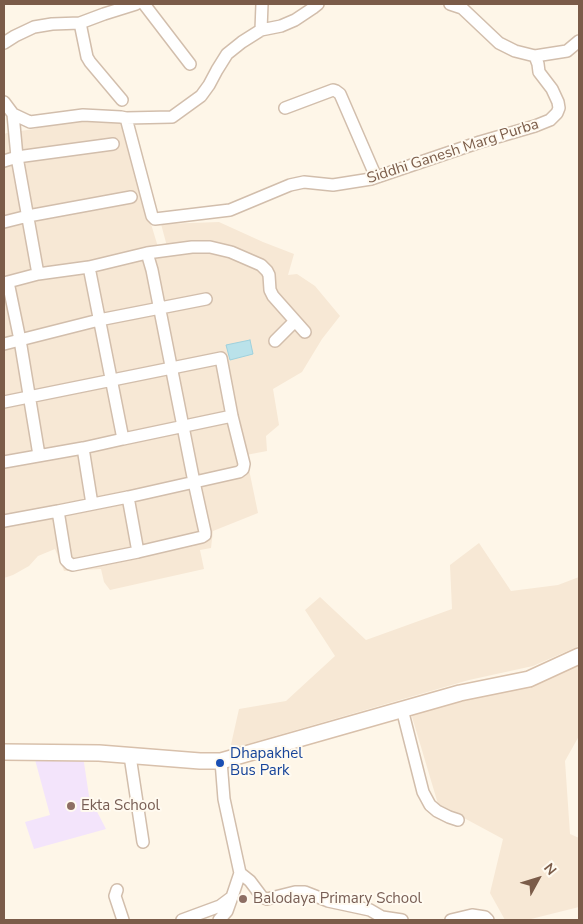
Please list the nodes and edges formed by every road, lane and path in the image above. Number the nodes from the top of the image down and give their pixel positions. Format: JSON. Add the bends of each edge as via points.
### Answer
{"nodes":[{"id":1,"x":136,"y":4,"type":"edge"},
{"id":2,"x":144,"y":4,"type":"edge"},
{"id":3,"x":262,"y":4,"type":"edge"},
{"id":4,"x":318,"y":4,"type":"edge"},
{"id":5,"x":450,"y":4,"type":"edge"},
{"id":6,"x":102,"y":9,"type":"edge"},
{"id":7,"x":80,"y":23,"type":"junction"},
{"id":8,"x":261,"y":30,"type":"junction"},
{"id":9,"x":579,"y":41,"type":"edge"},
{"id":10,"x":4,"y":43,"type":"edge"},
{"id":11,"x":534,"y":56,"type":"junction"},
{"id":12,"x":190,"y":64,"type":"dead end"},
{"id":13,"x":122,"y":100,"type":"dead end"},
{"id":14,"x":4,"y":102,"type":"edge"},
{"id":15,"x":285,"y":108,"type":"dead end"},
{"id":16,"x":13,"y":114,"type":"junction"},
{"id":17,"x":126,"y":118,"type":"junction"},
{"id":18,"x":113,"y":144,"type":"dead end"},
{"id":19,"x":17,"y":157,"type":"junction"},
{"id":20,"x":4,"y":160,"type":"edge"},
{"id":21,"x":376,"y":177,"type":"junction"},
{"id":22,"x":131,"y":197,"type":"dead end"},
{"id":23,"x":28,"y":216,"type":"junction"},
{"id":24,"x":4,"y":222,"type":"edge"},
{"id":25,"x":147,"y":253,"type":"junction"},
{"id":26,"x":89,"y":267,"type":"junction"},
{"id":27,"x":38,"y":274,"type":"junction"},
{"id":28,"x":6,"y":283,"type":"edge"},
{"id":29,"x":206,"y":300,"type":"dead end"},
{"id":30,"x":159,"y":309,"type":"junction"},
{"id":31,"x":99,"y":320,"type":"junction"},
{"id":32,"x":295,"y":321,"type":"junction"},
{"id":33,"x":306,"y":332,"type":"dead end"},
{"id":34,"x":20,"y":340,"type":"junction"},
{"id":35,"x":275,"y":341,"type":"dead end"},
{"id":36,"x":4,"y":344,"type":"edge"},
{"id":37,"x":171,"y":369,"type":"junction"},
{"id":38,"x":111,"y":380,"type":"junction"},
{"id":39,"x":30,"y":396,"type":"junction"},
{"id":40,"x":4,"y":402,"type":"edge"},
{"id":41,"x":232,"y":416,"type":"junction"},
{"id":42,"x":183,"y":426,"type":"junction"},
{"id":43,"x":123,"y":440,"type":"junction"},
{"id":44,"x":84,"y":448,"type":"junction"},
{"id":45,"x":39,"y":455,"type":"junction"},
{"id":46,"x":4,"y":462,"type":"edge"},
{"id":47,"x":194,"y":482,"type":"junction"},
{"id":48,"x":128,"y":497,"type":"junction"},
{"id":49,"x":92,"y":504,"type":"junction"},
{"id":50,"x":58,"y":511,"type":"junction"},
{"id":51,"x":4,"y":521,"type":"edge"},
{"id":52,"x":138,"y":552,"type":"junction"},
{"id":53,"x":579,"y":656,"type":"edge"},
{"id":54,"x":402,"y":709,"type":"junction"},
{"id":55,"x":4,"y":752,"type":"edge"},
{"id":56,"x":130,"y":756,"type":"junction"},
{"id":57,"x":221,"y":761,"type":"junction"},
{"id":58,"x":458,"y":820,"type":"dead end"},
{"id":59,"x":142,"y":842,"type":"dead end"},
{"id":60,"x":240,"y":873,"type":"junction"},
{"id":61,"x":117,"y":890,"type":"dead end"},
{"id":62,"x":232,"y":897,"type":"junction"},
{"id":63,"x":124,"y":920,"type":"edge"},
{"id":64,"x":182,"y":920,"type":"edge"},
{"id":65,"x":218,"y":920,"type":"edge"},
{"id":66,"x":402,"y":920,"type":"edge"},
{"id":67,"x":451,"y":920,"type":"edge"},
{"id":68,"x":488,"y":920,"type":"edge"}],
"edges":[{"from":1,"to":6,"type":"street"},
{"from":2,"to":12,"type":"street"},
{"from":3,"to":8,"type":"street"},
{"from":4,"to":8,"type":"street","via":[[295,20]]},
{"from":5,"to":11,"type":"street","via":[[462,8],[499,43]]},
{"from":6,"to":7,"type":"street"},
{"from":7,"to":10,"type":"street","via":[[34,27]]},
{"from":7,"to":13,"type":"street","via":[[87,57]]},
{"from":8,"to":17,"type":"street","via":[[227,54],[201,96],[172,117]]},
{"from":9,"to":11,"type":"street","via":[[567,51]]},
{"from":11,"to":21,"type":"street","name":"Siddhi Ganesh Marg Purba","via":[[538,72],[558,102],[557,113],[550,120]]},
{"from":14,"to":16,"type":"street"},
{"from":15,"to":21,"type":"street","via":[[333,90],[340,94]]},
{"from":16,"to":17,"type":"street","via":[[30,122],[84,115]]},
{"from":16,"to":19,"type":"street"},
{"from":17,"to":21,"type":"street","name":"Siddhi Ganesh Marg Purba","via":[[155,219],[230,210],[304,182],[333,185]]},
{"from":18,"to":19,"type":"street"},
{"from":19,"to":20,"type":"street"},
{"from":19,"to":23,"type":"street"},
{"from":22,"to":23,"type":"street"},
{"from":23,"to":24,"type":"street"},
{"from":23,"to":27,"type":"street"},
{"from":25,"to":26,"type":"street"},
{"from":25,"to":30,"type":"street"},
{"from":25,"to":32,"type":"street","via":[[210,247],[249,260],[267,271],[273,296]]},
{"from":26,"to":27,"type":"street"},
{"from":26,"to":31,"type":"street"},
{"from":27,"to":28,"type":"street"},
{"from":28,"to":34,"type":"street"},
{"from":29,"to":30,"type":"street"},
{"from":30,"to":31,"type":"street"},
{"from":30,"to":37,"type":"street"},
{"from":31,"to":34,"type":"street"},
{"from":31,"to":38,"type":"street"},
{"from":32,"to":33,"type":"street"},
{"from":32,"to":35,"type":"street"},
{"from":34,"to":36,"type":"street"},
{"from":34,"to":39,"type":"street"},
{"from":37,"to":38,"type":"street"},
{"from":37,"to":41,"type":"street","via":[[221,358]]},
{"from":37,"to":42,"type":"street"},
{"from":38,"to":39,"type":"street"},
{"from":38,"to":43,"type":"street"},
{"from":39,"to":40,"type":"street"},
{"from":39,"to":45,"type":"street"},
{"from":41,"to":42,"type":"street"},
{"from":41,"to":47,"type":"street","via":[[243,469]]},
{"from":42,"to":43,"type":"street"},
{"from":42,"to":47,"type":"street"},
{"from":43,"to":44,"type":"street"},
{"from":44,"to":45,"type":"street"},
{"from":44,"to":49,"type":"street"},
{"from":45,"to":46,"type":"street"},
{"from":47,"to":48,"type":"street"},
{"from":47,"to":52,"type":"street","via":[[205,535]]},
{"from":48,"to":49,"type":"street"},
{"from":48,"to":52,"type":"street"},
{"from":49,"to":50,"type":"street"},
{"from":50,"to":51,"type":"street"},
{"from":50,"to":52,"type":"street","via":[[66,560],[70,564]]},
{"from":53,"to":54,"type":"main road","via":[[529,679]]},
{"from":54,"to":57,"type":"main road"},
{"from":54,"to":58,"type":"street","via":[[423,792],[437,811]]},
{"from":55,"to":56,"type":"main road"},
{"from":56,"to":57,"type":"main road"},
{"from":56,"to":59,"type":"street"},
{"from":57,"to":60,"type":"street","via":[[224,799]]},
{"from":60,"to":62,"type":"street"},
{"from":60,"to":66,"type":"street","via":[[267,899],[305,892],[328,901],[370,910],[382,917]]},
{"from":61,"to":63,"type":"street","via":[[115,896]]},
{"from":62,"to":64,"type":"street","via":[[220,906]]},
{"from":62,"to":65,"type":"street","via":[[227,911]]},
{"from":67,"to":68,"type":"street","via":[[472,915]]}]}
